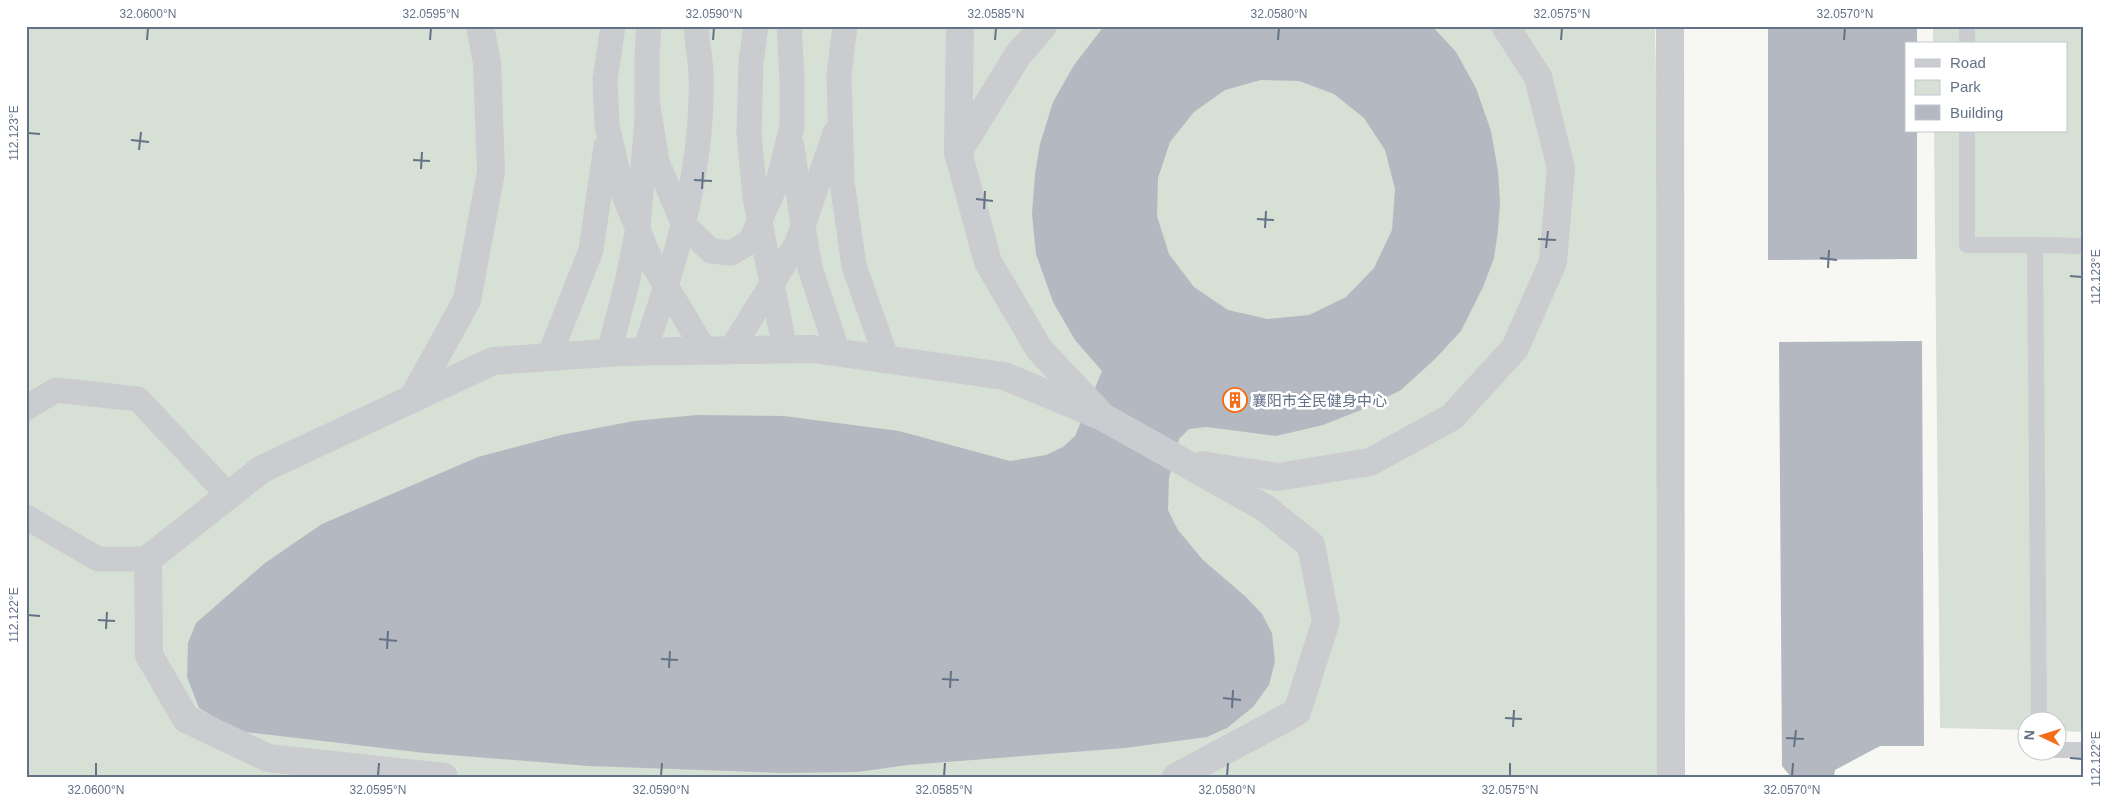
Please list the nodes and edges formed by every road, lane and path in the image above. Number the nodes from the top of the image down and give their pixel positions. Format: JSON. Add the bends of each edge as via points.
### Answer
{"nodes":[{"id":1,"x":480,"y":26,"type":"edge"},
{"id":2,"x":603,"y":26,"type":"edge"},
{"id":3,"x":613,"y":26,"type":"edge"},
{"id":4,"x":640,"y":26,"type":"edge"},
{"id":5,"x":649,"y":26,"type":"edge"},
{"id":6,"x":696,"y":26,"type":"edge"},
{"id":7,"x":756,"y":26,"type":"edge"},
{"id":8,"x":789,"y":26,"type":"edge"},
{"id":9,"x":797,"y":26,"type":"edge"},
{"id":10,"x":832,"y":26,"type":"edge"},
{"id":11,"x":845,"y":26,"type":"edge"},
{"id":12,"x":960,"y":26,"type":"edge"},
{"id":13,"x":1043,"y":26,"type":"edge"},
{"id":14,"x":1505,"y":26,"type":"edge"},
{"id":15,"x":1670,"y":26,"type":"edge"},
{"id":16,"x":1967,"y":26,"type":"edge"},
{"id":17,"x":1967,"y":42,"type":"edge"},
{"id":18,"x":647,"y":56,"type":"junction"},
{"id":19,"x":839,"y":75,"type":"junction"},
{"id":20,"x":792,"y":79,"type":"junction"},
{"id":21,"x":605,"y":80,"type":"junction"},
{"id":22,"x":647,"y":100,"type":"junction"},
{"id":23,"x":840,"y":119,"type":"junction"},
{"id":24,"x":606,"y":126,"type":"junction"},
{"id":25,"x":792,"y":126,"type":"junction"},
{"id":26,"x":1967,"y":132,"type":"edge"},
{"id":27,"x":958,"y":152,"type":"junction"},
{"id":28,"x":760,"y":222,"type":"junction"},
{"id":29,"x":684,"y":225,"type":"junction"},
{"id":30,"x":802,"y":226,"type":"junction"},
{"id":31,"x":638,"y":228,"type":"junction"},
{"id":32,"x":2035,"y":245,"type":"junction"},
{"id":33,"x":2084,"y":246,"type":"edge"},
{"id":34,"x":772,"y":284,"type":"junction"},
{"id":35,"x":667,"y":287,"type":"junction"},
{"id":36,"x":718,"y":350,"type":"junction"},
{"id":37,"x":785,"y":350,"type":"junction"},
{"id":38,"x":609,"y":352,"type":"junction"},
{"id":39,"x":644,"y":352,"type":"junction"},
{"id":40,"x":838,"y":353,"type":"junction"},
{"id":41,"x":549,"y":357,"type":"junction"},
{"id":42,"x":886,"y":360,"type":"junction"},
{"id":43,"x":413,"y":398,"type":"junction"},
{"id":44,"x":26,"y":408,"type":"edge"},
{"id":45,"x":1103,"y":417,"type":"junction"},
{"id":46,"x":1185,"y":462,"type":"junction"},
{"id":47,"x":228,"y":495,"type":"junction"},
{"id":48,"x":26,"y":517,"type":"edge"},
{"id":49,"x":148,"y":559,"type":"junction"},
{"id":50,"x":2039,"y":710,"type":"edge"},
{"id":51,"x":2068,"y":750,"type":"edge"},
{"id":52,"x":2084,"y":750,"type":"edge"},
{"id":53,"x":444,"y":777,"type":"edge"},
{"id":54,"x":1176,"y":777,"type":"edge"},
{"id":55,"x":1671,"y":777,"type":"edge"}],
"edges":[{"from":1,"to":43,"type":"street","via":[[487,63],[491,172],[466,300]]},
{"from":2,"to":21,"type":"street"},
{"from":3,"to":21,"type":"street"},
{"from":4,"to":18,"type":"street"},
{"from":5,"to":18,"type":"street"},
{"from":6,"to":29,"type":"street","via":[[701,71],[698,142]]},
{"from":7,"to":28,"type":"street","via":[[748,134]]},
{"from":8,"to":20,"type":"street"},
{"from":9,"to":20,"type":"street"},
{"from":10,"to":19,"type":"street"},
{"from":11,"to":19,"type":"street"},
{"from":12,"to":27,"type":"street"},
{"from":13,"to":27,"type":"street","via":[[1018,55]]},
{"from":14,"to":46,"type":"street","via":[[1538,77],[1561,168],[1553,262],[1515,348],[1452,417],[1370,462],[1278,477]]},
{"from":15,"to":55,"type":"street"},
{"from":16,"to":17,"type":"lane"},
{"from":18,"to":22,"type":"street"},
{"from":19,"to":23,"type":"street"},
{"from":20,"to":25,"type":"street"},
{"from":21,"to":24,"type":"street"},
{"from":22,"to":29,"type":"street","via":[[657,162]]},
{"from":22,"to":31,"type":"street"},
{"from":23,"to":30,"type":"street"},
{"from":23,"to":42,"type":"street","via":[[842,182],[854,266]]},
{"from":24,"to":31,"type":"street","via":[[623,193]]},
{"from":24,"to":41,"type":"street","via":[[607,142],[591,250]]},
{"from":25,"to":28,"type":"street","via":[[779,178]]},
{"from":25,"to":30,"type":"street"},
{"from":26,"to":32,"type":"lane","via":[[1968,245]]},
{"from":27,"to":45,"type":"street","via":[[988,262],[1039,349]]},
{"from":28,"to":29,"type":"street","via":[[750,242],[730,253],[712,251]]},
{"from":28,"to":34,"type":"street"},
{"from":29,"to":35,"type":"street"},
{"from":30,"to":34,"type":"street","via":[[797,243]]},
{"from":30,"to":40,"type":"street","via":[[810,268]]},
{"from":31,"to":35,"type":"street","via":[[651,261]]},
{"from":31,"to":38,"type":"street"},
{"from":32,"to":33,"type":"lane"},
{"from":32,"to":50,"type":"lane"},
{"from":34,"to":36,"type":"street"},
{"from":34,"to":37,"type":"street"},
{"from":35,"to":36,"type":"street"},
{"from":35,"to":39,"type":"street"},
{"from":36,"to":37,"type":"street"},
{"from":36,"to":39,"type":"street"},
{"from":37,"to":40,"type":"street"},
{"from":38,"to":39,"type":"street"},
{"from":38,"to":41,"type":"street"},
{"from":40,"to":42,"type":"street"},
{"from":41,"to":43,"type":"street","via":[[493,361]]},
{"from":42,"to":45,"type":"street","via":[[1004,376]]},
{"from":43,"to":47,"type":"street","via":[[262,469]]},
{"from":44,"to":47,"type":"street","via":[[56,390],[138,398]]},
{"from":45,"to":46,"type":"street"},
{"from":46,"to":54,"type":"street","via":[[1265,508],[1311,545],[1326,621],[1297,712]]},
{"from":47,"to":49,"type":"street"},
{"from":48,"to":49,"type":"street","via":[[98,559]]},
{"from":49,"to":53,"type":"street","via":[[149,655],[186,719],[268,758]]},
{"from":51,"to":52,"type":"lane"}]}
